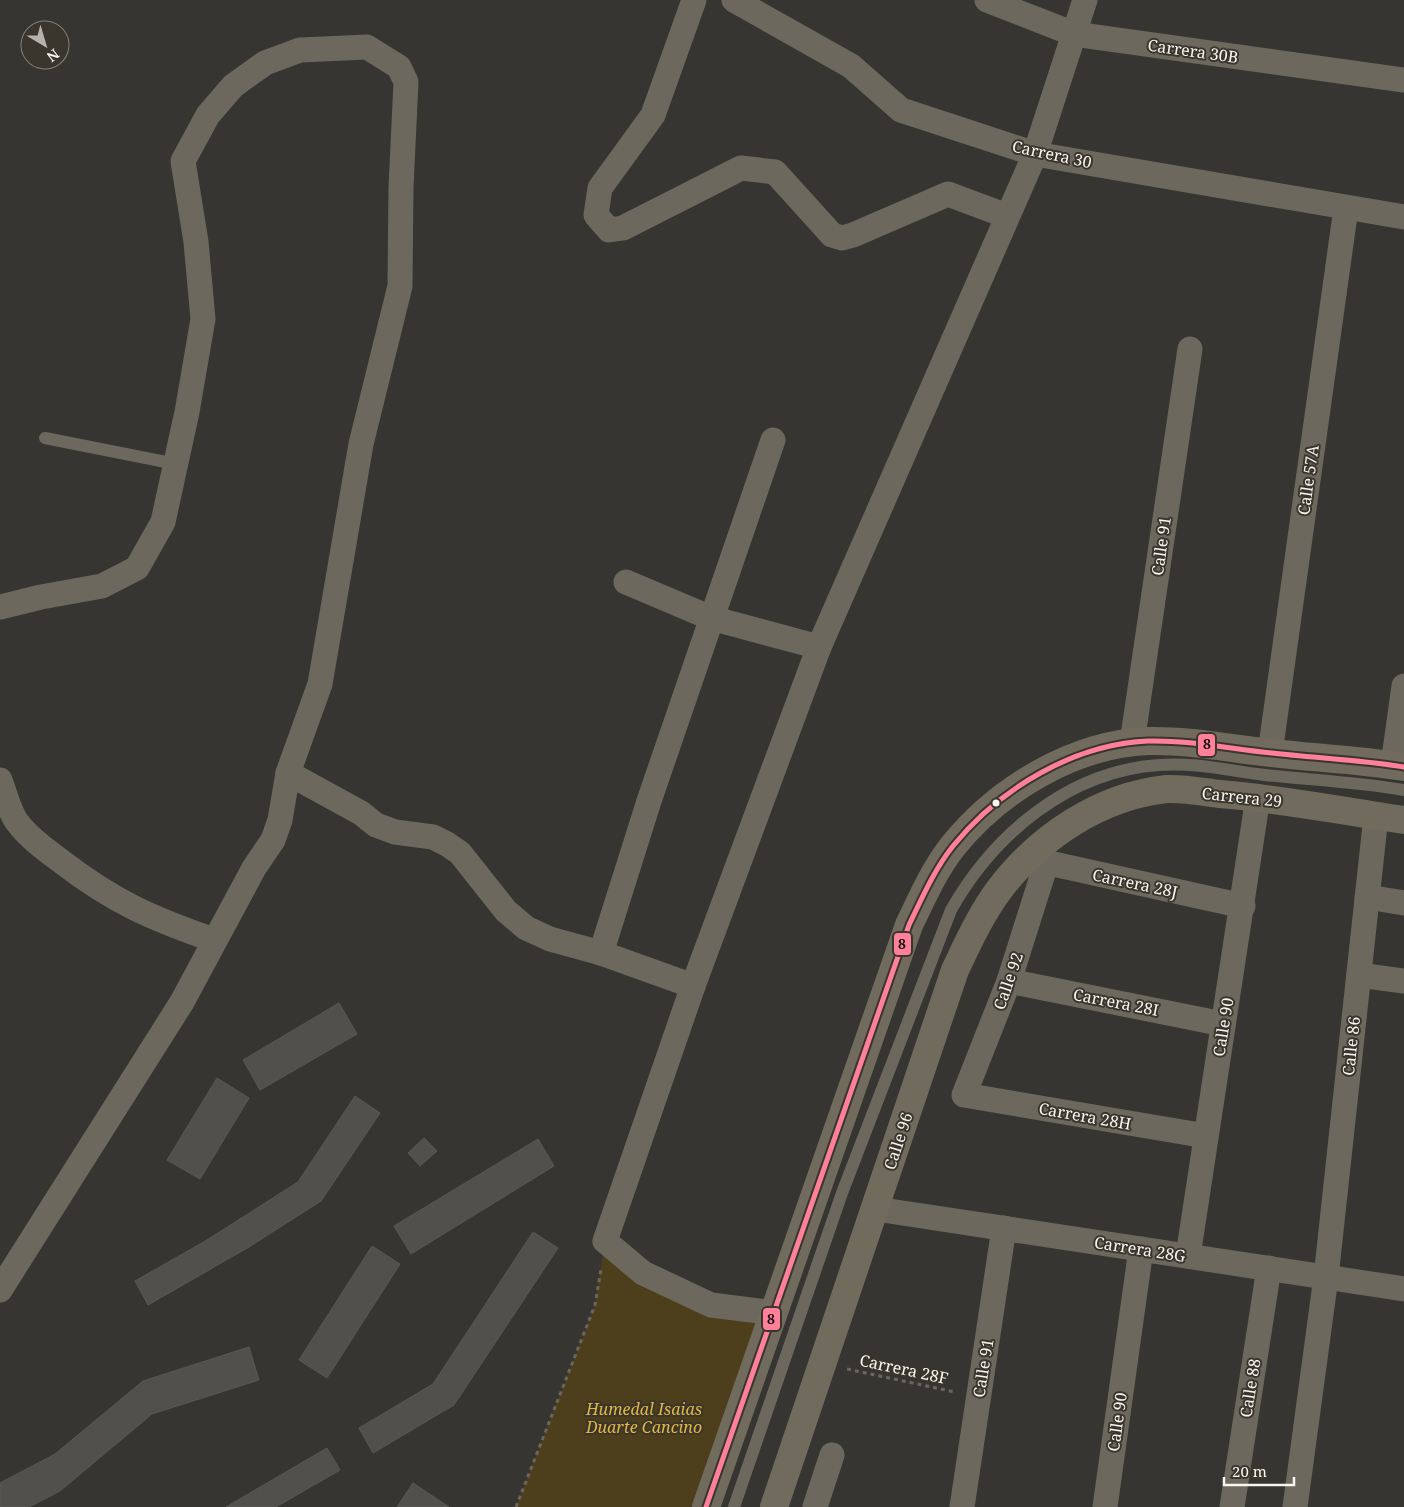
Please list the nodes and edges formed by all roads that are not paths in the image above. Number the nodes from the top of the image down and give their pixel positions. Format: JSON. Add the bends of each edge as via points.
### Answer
{"nodes":[{"id":1,"x":694,"y":0,"type":"edge"},
{"id":2,"x":734,"y":0,"type":"edge"},
{"id":3,"x":987,"y":0,"type":"edge"},
{"id":4,"x":1085,"y":0,"type":"edge"},
{"id":5,"x":1074,"y":34,"type":"junction"},
{"id":6,"x":1404,"y":80,"type":"edge"},
{"id":7,"x":1035,"y":154,"type":"junction"},
{"id":8,"x":1346,"y":208,"type":"junction"},
{"id":9,"x":1007,"y":216,"type":"junction"},
{"id":10,"x":1404,"y":217,"type":"edge"},
{"id":11,"x":1190,"y":350,"type":"dead end"},
{"id":12,"x":46,"y":438,"type":"dead end"},
{"id":13,"x":773,"y":440,"type":"dead end"},
{"id":14,"x":176,"y":464,"type":"junction"},
{"id":15,"x":626,"y":582,"type":"dead end"},
{"id":16,"x":0,"y":608,"type":"edge"},
{"id":17,"x":710,"y":618,"type":"junction"},
{"id":18,"x":819,"y":647,"type":"junction"},
{"id":19,"x":1404,"y":686,"type":"edge"},
{"id":20,"x":1132,"y":743,"type":"junction"},
{"id":21,"x":1270,"y":753,"type":"junction"},
{"id":22,"x":1398,"y":766,"type":"edge"},
{"id":23,"x":288,"y":773,"type":"junction"},
{"id":24,"x":0,"y":780,"type":"edge"},
{"id":25,"x":1404,"y":790,"type":"edge"},
{"id":26,"x":1258,"y":797,"type":"junction"},
{"id":27,"x":1084,"y":815,"type":"joint"},
{"id":28,"x":1376,"y":816,"type":"junction"},
{"id":29,"x":1404,"y":820,"type":"edge"},
{"id":30,"x":8,"y":824,"type":"edge"},
{"id":31,"x":1037,"y":861,"type":"junction"},
{"id":32,"x":1367,"y":897,"type":"junction"},
{"id":33,"x":1404,"y":903,"type":"edge"},
{"id":34,"x":1243,"y":906,"type":"junction"},
{"id":35,"x":214,"y":940,"type":"junction"},
{"id":36,"x":601,"y":953,"type":"junction"},
{"id":37,"x":1359,"y":975,"type":"junction"},
{"id":38,"x":1009,"y":981,"type":"junction"},
{"id":39,"x":1404,"y":981,"type":"edge"},
{"id":40,"x":693,"y":986,"type":"junction"},
{"id":41,"x":1223,"y":1024,"type":"junction"},
{"id":42,"x":964,"y":1095,"type":"joint"},
{"id":43,"x":1206,"y":1136,"type":"junction"},
{"id":44,"x":876,"y":1209,"type":"junction"},
{"id":45,"x":1004,"y":1228,"type":"junction"},
{"id":46,"x":1141,"y":1249,"type":"junction"},
{"id":47,"x":1188,"y":1256,"type":"junction"},
{"id":48,"x":1269,"y":1268,"type":"junction"},
{"id":49,"x":1326,"y":1277,"type":"junction"},
{"id":50,"x":1404,"y":1289,"type":"edge"},
{"id":51,"x":0,"y":1290,"type":"edge"},
{"id":52,"x":774,"y":1313,"type":"junction"},
{"id":53,"x":832,"y":1455,"type":"dead end"},
{"id":54,"x":706,"y":1507,"type":"edge"},
{"id":55,"x":734,"y":1507,"type":"edge"},
{"id":56,"x":774,"y":1507,"type":"edge"},
{"id":57,"x":815,"y":1507,"type":"edge"},
{"id":58,"x":962,"y":1507,"type":"edge"},
{"id":59,"x":1105,"y":1507,"type":"edge"},
{"id":60,"x":1232,"y":1507,"type":"edge"},
{"id":61,"x":1295,"y":1507,"type":"edge"}],
"edges":[{"from":1,"to":9,"type":"street","via":[[652,115],[600,188],[596,215],[609,230],[623,228],[741,168],[775,172],[832,235],[842,238],[948,194]]},
{"from":2,"to":7,"type":"street","name":"Carrera 30","via":[[851,66],[901,110]]},
{"from":3,"to":5,"type":"street","name":"Carrera 30B"},
{"from":4,"to":5,"type":"street"},
{"from":5,"to":6,"type":"street","name":"Carrera 30B"},
{"from":5,"to":7,"type":"street"},
{"from":7,"to":8,"type":"street","name":"Carrera 30"},
{"from":7,"to":9,"type":"street"},
{"from":8,"to":10,"type":"street","name":"Carrera 30"},
{"from":8,"to":21,"type":"street","name":"Calle 57A"},
{"from":9,"to":18,"type":"street"},
{"from":11,"to":20,"type":"street","name":"Calle 91"},
{"from":12,"to":14,"type":"lane"},
{"from":13,"to":17,"type":"street"},
{"from":14,"to":16,"type":"street","via":[[163,522],[136,568],[102,586]]},
{"from":14,"to":23,"type":"street","via":[[203,319],[196,242],[183,162],[208,116],[233,86],[264,63],[300,50],[367,47],[399,67],[406,82],[400,286],[361,444],[320,684]]},
{"from":15,"to":17,"type":"street"},
{"from":17,"to":18,"type":"street"},
{"from":17,"to":36,"type":"street"},
{"from":18,"to":40,"type":"street"},
{"from":19,"to":22,"type":"street"},
{"from":20,"to":21,"type":"street","via":[[1189,742]]},
{"from":20,"to":52,"type":"street","via":[[1074,758],[1029,780],[996,803],[953,846],[928,884],[909,925]]},
{"from":21,"to":22,"type":"street"},
{"from":23,"to":35,"type":"street","via":[[273,840]]},
{"from":23,"to":36,"type":"street","via":[[361,813],[376,825],[395,832],[433,837],[447,844],[460,853],[506,911],[526,928],[550,939]]},
{"from":24,"to":30,"type":"street"},
{"from":25,"to":55,"type":"lane","via":[[1201,766],[1150,766],[1097,779],[1070,791],[1012,830],[986,856],[951,910],[842,1194]]},
{"from":26,"to":27,"type":"street","name":"Carrera 29","via":[[1169,789],[1130,795]]},
{"from":26,"to":28,"type":"street","name":"Carrera 29"},
{"from":26,"to":34,"type":"street","name":"Calle 90"},
{"from":27,"to":31,"type":"street","name":"Calle 96","via":[[1050,838]]},
{"from":28,"to":29,"type":"street","name":"Carrera 29"},
{"from":28,"to":32,"type":"street","name":"Calle 86"},
{"from":30,"to":35,"type":"street","via":[[127,906],[158,921]]},
{"from":31,"to":34,"type":"street","name":"Carrera 28J"},
{"from":31,"to":38,"type":"street","name":"Calle 92"},
{"from":31,"to":44,"type":"street","name":"Calle 96","via":[[998,891],[955,970]]},
{"from":32,"to":33,"type":"street"},
{"from":32,"to":37,"type":"street","name":"Calle 86"},
{"from":34,"to":41,"type":"street","name":"Calle 90"},
{"from":35,"to":51,"type":"street","via":[[182,1002]]},
{"from":36,"to":40,"type":"street"},
{"from":37,"to":39,"type":"street"},
{"from":37,"to":49,"type":"street","name":"Calle 86"},
{"from":38,"to":41,"type":"street","name":"Carrera 28I"},
{"from":38,"to":42,"type":"street","name":"Calle 92"},
{"from":40,"to":52,"type":"street","via":[[605,1241],[643,1273],[711,1305]]},
{"from":41,"to":43,"type":"street","name":"Calle 90"},
{"from":42,"to":43,"type":"street","name":"Carrera 28H"},
{"from":43,"to":47,"type":"street","name":"Calle 90"},
{"from":44,"to":45,"type":"street","name":"Carrera 28G"},
{"from":44,"to":56,"type":"street","name":"Calle 96"},
{"from":45,"to":46,"type":"street","name":"Carrera 28G"},
{"from":45,"to":58,"type":"street","name":"Calle 91"},
{"from":46,"to":47,"type":"street","name":"Carrera 28G"},
{"from":46,"to":59,"type":"street","name":"Calle 90"},
{"from":47,"to":48,"type":"street","name":"Carrera 28G"},
{"from":48,"to":49,"type":"street","name":"Carrera 28G"},
{"from":48,"to":60,"type":"street","name":"Calle 88"},
{"from":49,"to":50,"type":"street","name":"Carrera 28G"},
{"from":49,"to":61,"type":"street","name":"Calle 86"},
{"from":52,"to":54,"type":"street"},
{"from":53,"to":57,"type":"street"}]}
